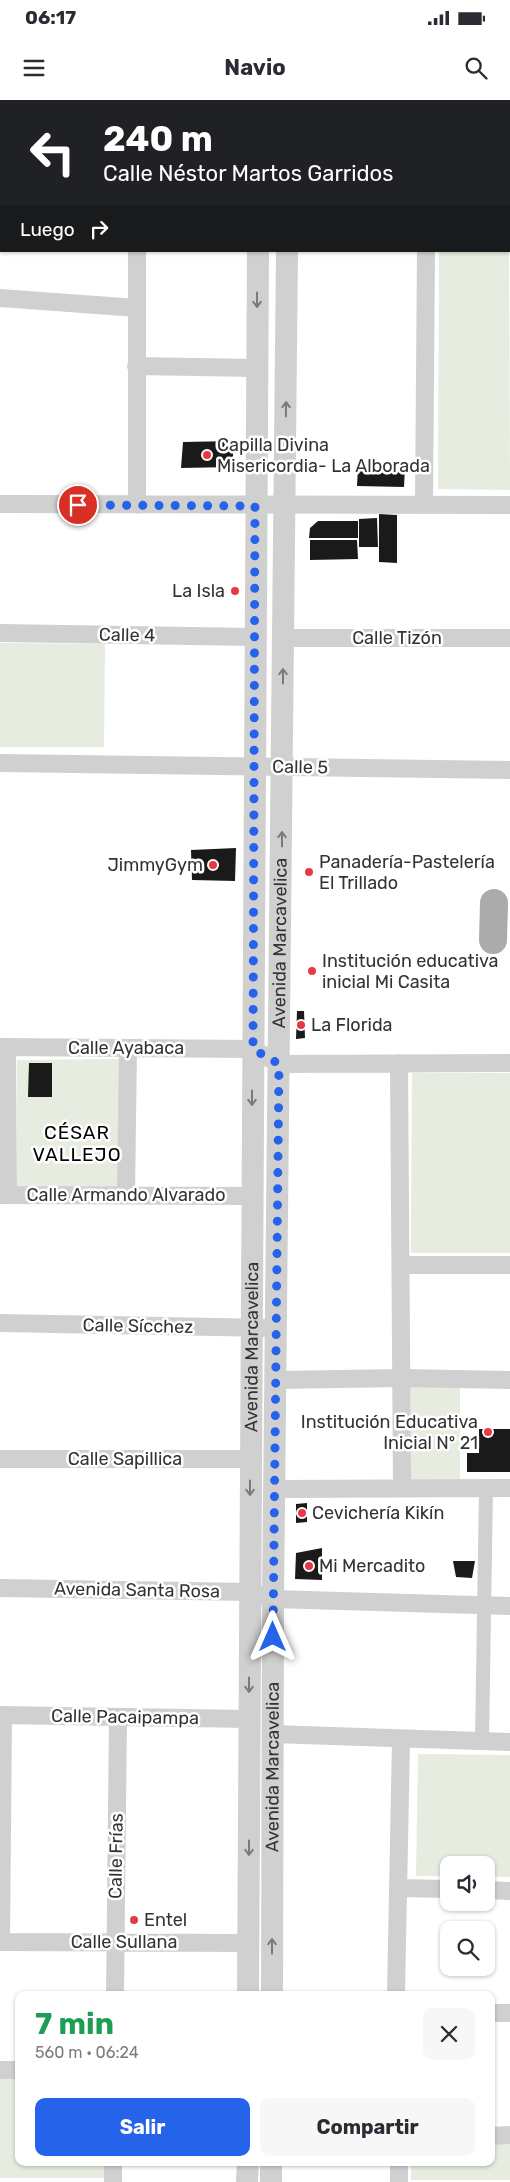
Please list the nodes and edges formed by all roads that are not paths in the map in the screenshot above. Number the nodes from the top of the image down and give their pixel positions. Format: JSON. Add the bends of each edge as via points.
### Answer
{"nodes":[{"id":1,"x":137,"y":252,"type":"edge"},
{"id":2,"x":426,"y":252,"type":"edge"},
{"id":3,"x":258,"y":257,"type":"edge"},
{"id":4,"x":287,"y":258,"type":"edge"},
{"id":5,"x":0,"y":298,"type":"edge"},
{"id":6,"x":137,"y":308,"type":"junction"},
{"id":7,"x":136,"y":366,"type":"junction"},
{"id":8,"x":257,"y":368,"type":"junction"},
{"id":9,"x":0,"y":504,"type":"edge"},
{"id":10,"x":137,"y":505,"type":"junction"},
{"id":11,"x":285,"y":505,"type":"junction"},
{"id":12,"x":424,"y":505,"type":"junction"},
{"id":13,"x":510,"y":505,"type":"edge"},
{"id":14,"x":255,"y":506,"type":"junction"},
{"id":15,"x":0,"y":633,"type":"edge"},
{"id":16,"x":255,"y":637,"type":"junction"},
{"id":17,"x":283,"y":638,"type":"junction"},
{"id":18,"x":510,"y":638,"type":"edge"},
{"id":19,"x":0,"y":763,"type":"edge"},
{"id":20,"x":254,"y":766,"type":"junction"},
{"id":21,"x":283,"y":767,"type":"junction"},
{"id":22,"x":510,"y":770,"type":"edge"},
{"id":23,"x":494,"y":902,"type":"dead end"},
{"id":24,"x":493,"y":940,"type":"dead end"},
{"id":25,"x":3,"y":1047,"type":"edge"},
{"id":26,"x":128,"y":1048,"type":"junction"},
{"id":27,"x":253,"y":1049,"type":"junction"},
{"id":28,"x":399,"y":1063,"type":"junction"},
{"id":29,"x":279,"y":1064,"type":"junction"},
{"id":30,"x":510,"y":1064,"type":"edge"},
{"id":31,"x":4,"y":1195,"type":"edge"},
{"id":32,"x":126,"y":1195,"type":"junction"},
{"id":33,"x":251,"y":1196,"type":"junction"},
{"id":34,"x":401,"y":1265,"type":"junction"},
{"id":35,"x":510,"y":1265,"type":"edge"},
{"id":36,"x":0,"y":1323,"type":"edge"},
{"id":37,"x":251,"y":1328,"type":"junction"},
{"id":38,"x":276,"y":1328,"type":"junction"},
{"id":39,"x":402,"y":1378,"type":"junction"},
{"id":40,"x":276,"y":1380,"type":"junction"},
{"id":41,"x":510,"y":1380,"type":"edge"},
{"id":42,"x":0,"y":1459,"type":"edge"},
{"id":43,"x":250,"y":1459,"type":"junction"},
{"id":44,"x":402,"y":1487,"type":"junction"},
{"id":45,"x":275,"y":1488,"type":"junction"},
{"id":46,"x":486,"y":1488,"type":"junction"},
{"id":47,"x":510,"y":1488,"type":"edge"},
{"id":48,"x":0,"y":1588,"type":"edge"},
{"id":49,"x":250,"y":1592,"type":"junction"},
{"id":50,"x":274,"y":1599,"type":"junction"},
{"id":51,"x":484,"y":1605,"type":"junction"},
{"id":52,"x":510,"y":1606,"type":"edge"},
{"id":53,"x":1,"y":1715,"type":"edge"},
{"id":54,"x":118,"y":1717,"type":"junction"},
{"id":55,"x":249,"y":1720,"type":"junction"},
{"id":56,"x":273,"y":1734,"type":"junction"},
{"id":57,"x":402,"y":1739,"type":"junction"},
{"id":58,"x":482,"y":1741,"type":"junction"},
{"id":59,"x":510,"y":1742,"type":"edge"},
{"id":60,"x":0,"y":1816,"type":"edge"},
{"id":61,"x":398,"y":1888,"type":"junction"},
{"id":62,"x":440,"y":1889,"type":"edge"},
{"id":63,"x":495,"y":1890,"type":"edge"},
{"id":64,"x":510,"y":1891,"type":"edge"},
{"id":65,"x":0,"y":1942,"type":"edge"},
{"id":66,"x":116,"y":1942,"type":"junction"},
{"id":67,"x":248,"y":1943,"type":"junction"},
{"id":68,"x":115,"y":1991,"type":"edge"},
{"id":69,"x":248,"y":1991,"type":"edge"},
{"id":70,"x":272,"y":1991,"type":"edge"},
{"id":71,"x":396,"y":1991,"type":"edge"},
{"id":72,"x":495,"y":2013,"type":"edge"},
{"id":73,"x":510,"y":2013,"type":"edge"},
{"id":74,"x":0,"y":2070,"type":"edge"},
{"id":75,"x":15,"y":2070,"type":"edge"},
{"id":76,"x":510,"y":2135,"type":"edge"},
{"id":77,"x":495,"y":2136,"type":"edge"},
{"id":78,"x":113,"y":2166,"type":"edge"},
{"id":79,"x":248,"y":2166,"type":"edge"},
{"id":80,"x":271,"y":2166,"type":"edge"},
{"id":81,"x":399,"y":2166,"type":"edge"},
{"id":82,"x":112,"y":2182,"type":"edge"},
{"id":83,"x":248,"y":2182,"type":"edge"},
{"id":84,"x":271,"y":2182,"type":"edge"},
{"id":85,"x":399,"y":2182,"type":"edge"}],
"edges":[{"from":1,"to":6,"type":"street"},
{"from":2,"to":12,"type":"street"},
{"from":3,"to":4,"type":"street"},
{"from":3,"to":8,"type":"street","name":"Avenida Marcavelica","one_way":true},
{"from":11,"to":4,"type":"street","name":"Avenida Marcavelica","one_way":true},
{"from":5,"to":6,"type":"street"},
{"from":6,"to":7,"type":"street"},
{"from":7,"to":8,"type":"street"},
{"from":7,"to":10,"type":"street"},
{"from":8,"to":14,"type":"street","name":"Avenida Marcavelica"},
{"from":9,"to":10,"type":"street"},
{"from":10,"to":14,"type":"street"},
{"from":11,"to":12,"type":"street"},
{"from":11,"to":14,"type":"street"},
{"from":11,"to":17,"type":"street","name":"Avenida Marcavelica"},
{"from":12,"to":13,"type":"street"},
{"from":14,"to":16,"type":"street","name":"Avenida Marcavelica"},
{"from":15,"to":16,"type":"street","name":"Calle 4"},
{"from":16,"to":20,"type":"street","name":"Avenida Marcavelica"},
{"from":17,"to":18,"type":"street","name":"Calle Tizón"},
{"from":21,"to":17,"type":"street","name":"Avenida Marcavelica","one_way":true},
{"from":19,"to":20,"type":"street","name":"Calle 5"},
{"from":20,"to":21,"type":"street","name":"Calle 5"},
{"from":20,"to":27,"type":"street","name":"Avenida Marcavelica"},
{"from":21,"to":22,"type":"street","name":"Calle 5"},
{"from":29,"to":21,"type":"street","name":"Avenida Marcavelica","one_way":true},
{"from":23,"to":24,"type":"main road"},
{"from":25,"to":26,"type":"street","name":"Calle Ayabaca"},
{"from":25,"to":31,"type":"street"},
{"from":26,"to":27,"type":"street","name":"Calle Ayabaca"},
{"from":26,"to":32,"type":"street"},
{"from":27,"to":29,"type":"street"},
{"from":27,"to":33,"type":"street","name":"Avenida Marcavelica","one_way":true},
{"from":28,"to":29,"type":"street"},
{"from":28,"to":30,"type":"street"},
{"from":28,"to":34,"type":"street"},
{"from":29,"to":38,"type":"street","name":"Avenida Marcavelica"},
{"from":31,"to":32,"type":"street","name":"Calle Armando Alvarado"},
{"from":32,"to":33,"type":"street","name":"Calle Armando Alvarado"},
{"from":33,"to":37,"type":"street","name":"Avenida Marcavelica"},
{"from":34,"to":35,"type":"street"},
{"from":34,"to":39,"type":"street"},
{"from":36,"to":37,"type":"street","name":"Calle Sícchez"},
{"from":37,"to":38,"type":"street","name":"Calle Sícchez"},
{"from":37,"to":43,"type":"street","name":"Avenida Marcavelica"},
{"from":38,"to":40,"type":"street","name":"Avenida Marcavelica"},
{"from":39,"to":40,"type":"street"},
{"from":39,"to":41,"type":"street"},
{"from":39,"to":44,"type":"street"},
{"from":40,"to":45,"type":"street","name":"Avenida Marcavelica"},
{"from":42,"to":43,"type":"street","name":"Calle Sapillica"},
{"from":43,"to":49,"type":"street","name":"Avenida Marcavelica","one_way":true},
{"from":44,"to":45,"type":"street"},
{"from":44,"to":46,"type":"street"},
{"from":45,"to":50,"type":"street","name":"Avenida Marcavelica"},
{"from":46,"to":47,"type":"street"},
{"from":46,"to":51,"type":"street"},
{"from":48,"to":49,"type":"street","name":"Avenida Santa Rosa"},
{"from":49,"to":50,"type":"street","name":"Avenida Santa Rosa"},
{"from":49,"to":55,"type":"street","name":"Avenida Marcavelica","one_way":true},
{"from":50,"to":51,"type":"street","name":"Avenida Santa Rosa"},
{"from":50,"to":56,"type":"street","name":"Avenida Marcavelica"},
{"from":51,"to":52,"type":"street","name":"Avenida Santa Rosa"},
{"from":51,"to":58,"type":"street"},
{"from":53,"to":54,"type":"street","name":"Calle Pacaipampa"},
{"from":53,"to":60,"type":"street"},
{"from":54,"to":55,"type":"street","name":"Calle Pacaipampa"},
{"from":54,"to":66,"type":"street","name":"Calle Frías"},
{"from":55,"to":67,"type":"street","name":"Avenida Marcavelica","one_way":true},
{"from":56,"to":57,"type":"street"},
{"from":70,"to":56,"type":"street","name":"Avenida Marcavelica","one_way":true},
{"from":57,"to":58,"type":"street"},
{"from":57,"to":61,"type":"street"},
{"from":58,"to":59,"type":"street"},
{"from":60,"to":65,"type":"street"},
{"from":61,"to":62,"type":"street"},
{"from":61,"to":71,"type":"street"},
{"from":63,"to":64,"type":"street"},
{"from":65,"to":66,"type":"street","name":"Calle Sullana"},
{"from":66,"to":67,"type":"street","name":"Calle Sullana"},
{"from":66,"to":68,"type":"street","name":"Calle Frías"},
{"from":67,"to":69,"type":"street","name":"Avenida Marcavelica"},
{"from":72,"to":73,"type":"street"},
{"from":74,"to":75,"type":"street"},
{"from":76,"to":77,"type":"street"},
{"from":78,"to":82,"type":"street"},
{"from":79,"to":83,"type":"street"},
{"from":80,"to":84,"type":"street"},
{"from":81,"to":85,"type":"street"}]}
